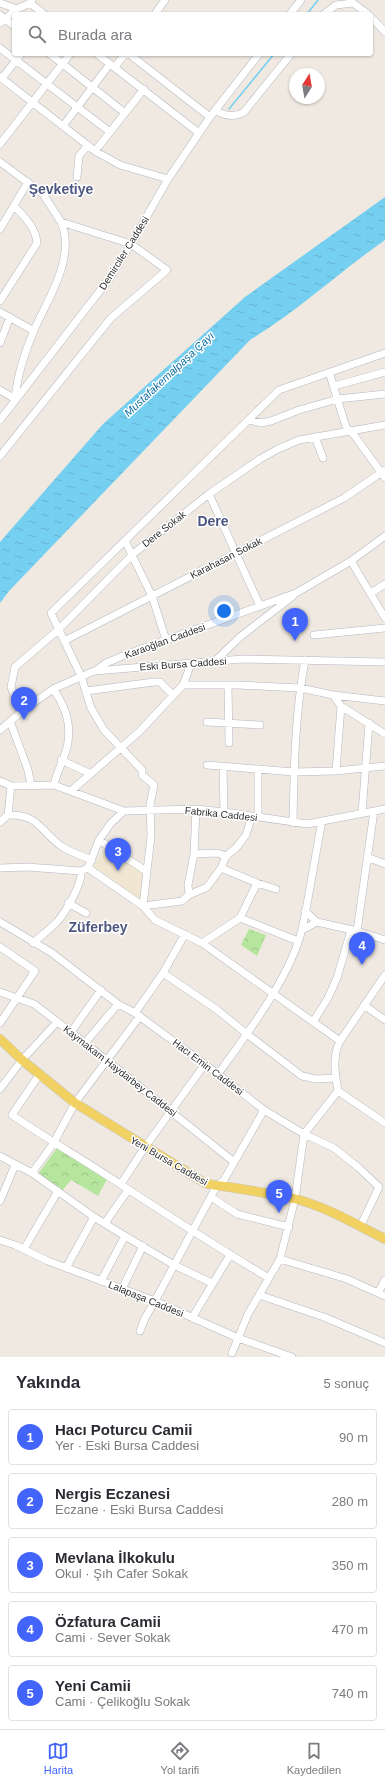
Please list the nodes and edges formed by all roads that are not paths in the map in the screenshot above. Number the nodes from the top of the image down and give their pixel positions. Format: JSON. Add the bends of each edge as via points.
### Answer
{"nodes":[{"id":1,"x":165,"y":0,"type":"edge"},
{"id":2,"x":301,"y":0,"type":"edge"},
{"id":3,"x":350,"y":1,"type":"edge"},
{"id":4,"x":31,"y":2,"type":"edge"},
{"id":5,"x":0,"y":3,"type":"edge"},
{"id":6,"x":18,"y":9,"type":"junction"},
{"id":7,"x":13,"y":12,"type":"edge"},
{"id":8,"x":42,"y":12,"type":"edge"},
{"id":9,"x":156,"y":12,"type":"edge"},
{"id":10,"x":292,"y":12,"type":"edge"},
{"id":11,"x":326,"y":12,"type":"edge"},
{"id":12,"x":365,"y":12,"type":"edge"},
{"id":13,"x":12,"y":13,"type":"edge"},
{"id":14,"x":2,"y":19,"type":"edge"},
{"id":15,"x":373,"y":19,"type":"edge"},
{"id":16,"x":12,"y":25,"type":"edge"},
{"id":17,"x":385,"y":32,"type":"edge"},
{"id":18,"x":0,"y":48,"type":"edge"},
{"id":19,"x":12,"y":54,"type":"edge"},
{"id":20,"x":52,"y":56,"type":"edge"},
{"id":21,"x":68,"y":56,"type":"edge"},
{"id":22,"x":100,"y":56,"type":"edge"},
{"id":23,"x":123,"y":56,"type":"edge"},
{"id":24,"x":132,"y":56,"type":"edge"},
{"id":25,"x":257,"y":56,"type":"edge"},
{"id":26,"x":289,"y":56,"type":"edge"},
{"id":27,"x":18,"y":57,"type":"edge"},
{"id":28,"x":62,"y":64,"type":"junction"},
{"id":29,"x":112,"y":66,"type":"junction"},
{"id":30,"x":1,"y":77,"type":"edge"},
{"id":31,"x":47,"y":84,"type":"junction"},
{"id":32,"x":92,"y":87,"type":"junction"},
{"id":33,"x":144,"y":89,"type":"junction"},
{"id":34,"x":33,"y":102,"type":"junction"},
{"id":35,"x":77,"y":107,"type":"junction"},
{"id":36,"x":215,"y":110,"type":"junction"},
{"id":37,"x":125,"y":113,"type":"junction"},
{"id":38,"x":210,"y":117,"type":"junction"},
{"id":39,"x":63,"y":126,"type":"junction"},
{"id":40,"x":110,"y":132,"type":"junction"},
{"id":41,"x":199,"y":133,"type":"junction"},
{"id":42,"x":0,"y":144,"type":"edge"},
{"id":43,"x":88,"y":145,"type":"junction"},
{"id":44,"x":95,"y":151,"type":"junction"},
{"id":45,"x":0,"y":162,"type":"edge"},
{"id":46,"x":77,"y":177,"type":"dead end"},
{"id":47,"x":168,"y":179,"type":"junction"},
{"id":48,"x":28,"y":182,"type":"junction"},
{"id":49,"x":14,"y":206,"type":"junction"},
{"id":50,"x":61,"y":222,"type":"junction"},
{"id":51,"x":0,"y":229,"type":"edge"},
{"id":52,"x":131,"y":244,"type":"junction"},
{"id":53,"x":0,"y":301,"type":"edge"},
{"id":54,"x":0,"y":312,"type":"edge"},
{"id":55,"x":10,"y":317,"type":"junction"},
{"id":56,"x":34,"y":330,"type":"junction"},
{"id":57,"x":0,"y":343,"type":"edge"},
{"id":58,"x":385,"y":353,"type":"edge"},
{"id":59,"x":329,"y":372,"type":"junction"},
{"id":60,"x":385,"y":372,"type":"edge"},
{"id":61,"x":334,"y":386,"type":"junction"},
{"id":62,"x":0,"y":390,"type":"edge"},
{"id":63,"x":385,"y":394,"type":"edge"},
{"id":64,"x":16,"y":399,"type":"junction"},
{"id":65,"x":338,"y":399,"type":"junction"},
{"id":66,"x":0,"y":420,"type":"edge"},
{"id":67,"x":249,"y":420,"type":"junction"},
{"id":68,"x":385,"y":424,"type":"edge"},
{"id":69,"x":349,"y":430,"type":"junction"},
{"id":70,"x":315,"y":437,"type":"junction"},
{"id":71,"x":0,"y":456,"type":"edge"},
{"id":72,"x":323,"y":458,"type":"dead end"},
{"id":73,"x":384,"y":473,"type":"edge"},
{"id":74,"x":209,"y":494,"type":"junction"},
{"id":75,"x":385,"y":536,"type":"edge"},
{"id":76,"x":124,"y":540,"type":"junction"},
{"id":77,"x":235,"y":553,"type":"junction"},
{"id":78,"x":133,"y":554,"type":"junction"},
{"id":79,"x":351,"y":561,"type":"junction"},
{"id":80,"x":385,"y":584,"type":"edge"},
{"id":81,"x":296,"y":593,"type":"junction"},
{"id":82,"x":371,"y":593,"type":"junction"},
{"id":83,"x":152,"y":596,"type":"junction"},
{"id":84,"x":260,"y":606,"type":"junction"},
{"id":85,"x":385,"y":618,"type":"edge"},
{"id":86,"x":385,"y":628,"type":"edge"},
{"id":87,"x":58,"y":630,"type":"junction"},
{"id":88,"x":314,"y":635,"type":"dead end"},
{"id":89,"x":166,"y":640,"type":"junction"},
{"id":90,"x":64,"y":641,"type":"junction"},
{"id":91,"x":305,"y":660,"type":"junction"},
{"id":92,"x":214,"y":662,"type":"junction"},
{"id":93,"x":385,"y":662,"type":"edge"},
{"id":94,"x":191,"y":664,"type":"junction"},
{"id":95,"x":94,"y":672,"type":"junction"},
{"id":96,"x":81,"y":676,"type":"junction"},
{"id":97,"x":183,"y":685,"type":"junction"},
{"id":98,"x":228,"y":685,"type":"junction"},
{"id":99,"x":300,"y":688,"type":"junction"},
{"id":100,"x":53,"y":689,"type":"junction"},
{"id":101,"x":86,"y":691,"type":"junction"},
{"id":102,"x":173,"y":695,"type":"junction"},
{"id":103,"x":333,"y":695,"type":"junction"},
{"id":104,"x":385,"y":701,"type":"edge"},
{"id":105,"x":341,"y":706,"type":"junction"},
{"id":106,"x":21,"y":712,"type":"junction"},
{"id":107,"x":10,"y":721,"type":"junction"},
{"id":108,"x":207,"y":722,"type":"dead end"},
{"id":109,"x":229,"y":722,"type":"junction"},
{"id":110,"x":369,"y":723,"type":"junction"},
{"id":111,"x":260,"y":725,"type":"dead end"},
{"id":112,"x":0,"y":730,"type":"edge"},
{"id":113,"x":385,"y":734,"type":"edge"},
{"id":114,"x":229,"y":743,"type":"dead end"},
{"id":115,"x":121,"y":749,"type":"junction"},
{"id":116,"x":62,"y":760,"type":"junction"},
{"id":117,"x":207,"y":765,"type":"dead end"},
{"id":118,"x":223,"y":766,"type":"junction"},
{"id":119,"x":385,"y":766,"type":"edge"},
{"id":120,"x":366,"y":768,"type":"junction"},
{"id":121,"x":258,"y":769,"type":"junction"},
{"id":122,"x":336,"y":771,"type":"junction"},
{"id":123,"x":294,"y":772,"type":"junction"},
{"id":124,"x":91,"y":774,"type":"junction"},
{"id":125,"x":0,"y":781,"type":"edge"},
{"id":126,"x":31,"y":785,"type":"junction"},
{"id":127,"x":54,"y":785,"type":"junction"},
{"id":128,"x":11,"y":786,"type":"junction"},
{"id":129,"x":72,"y":790,"type":"junction"},
{"id":130,"x":385,"y":809,"type":"edge"},
{"id":131,"x":151,"y":810,"type":"junction"},
{"id":132,"x":196,"y":810,"type":"junction"},
{"id":133,"x":124,"y":811,"type":"junction"},
{"id":134,"x":374,"y":811,"type":"junction"},
{"id":135,"x":224,"y":812,"type":"junction"},
{"id":136,"x":362,"y":813,"type":"junction"},
{"id":137,"x":8,"y":815,"type":"junction"},
{"id":138,"x":255,"y":817,"type":"junction"},
{"id":139,"x":322,"y":821,"type":"junction"},
{"id":140,"x":0,"y":822,"type":"edge"},
{"id":141,"x":293,"y":823,"type":"junction"},
{"id":142,"x":99,"y":840,"type":"junction"},
{"id":143,"x":194,"y":854,"type":"junction"},
{"id":144,"x":226,"y":856,"type":"junction"},
{"id":145,"x":367,"y":857,"type":"junction"},
{"id":146,"x":92,"y":860,"type":"junction"},
{"id":147,"x":385,"y":864,"type":"edge"},
{"id":148,"x":0,"y":868,"type":"edge"},
{"id":149,"x":88,"y":868,"type":"junction"},
{"id":150,"x":221,"y":868,"type":"junction"},
{"id":151,"x":81,"y":871,"type":"junction"},
{"id":152,"x":146,"y":871,"type":"junction"},
{"id":153,"x":257,"y":883,"type":"junction"},
{"id":154,"x":276,"y":889,"type":"dead end"},
{"id":155,"x":189,"y":895,"type":"junction"},
{"id":156,"x":68,"y":904,"type":"junction"},
{"id":157,"x":143,"y":906,"type":"junction"},
{"id":158,"x":305,"y":910,"type":"junction"},
{"id":159,"x":86,"y":913,"type":"dead end"},
{"id":160,"x":240,"y":918,"type":"junction"},
{"id":161,"x":0,"y":922,"type":"edge"},
{"id":162,"x":317,"y":922,"type":"junction"},
{"id":163,"x":302,"y":930,"type":"junction"},
{"id":164,"x":354,"y":930,"type":"junction"},
{"id":165,"x":185,"y":934,"type":"junction"},
{"id":166,"x":385,"y":940,"type":"edge"},
{"id":167,"x":298,"y":941,"type":"junction"},
{"id":168,"x":33,"y":943,"type":"junction"},
{"id":169,"x":202,"y":943,"type":"junction"},
{"id":170,"x":0,"y":947,"type":"edge"},
{"id":171,"x":163,"y":973,"type":"junction"},
{"id":172,"x":385,"y":975,"type":"edge"},
{"id":173,"x":101,"y":990,"type":"junction"},
{"id":174,"x":0,"y":992,"type":"edge"},
{"id":175,"x":272,"y":993,"type":"junction"},
{"id":176,"x":16,"y":998,"type":"junction"},
{"id":177,"x":118,"y":1004,"type":"junction"},
{"id":178,"x":364,"y":1006,"type":"junction"},
{"id":179,"x":138,"y":1014,"type":"junction"},
{"id":180,"x":385,"y":1020,"type":"edge"},
{"id":181,"x":0,"y":1022,"type":"edge"},
{"id":182,"x":57,"y":1022,"type":"junction"},
{"id":183,"x":313,"y":1022,"type":"junction"},
{"id":184,"x":71,"y":1032,"type":"junction"},
{"id":185,"x":247,"y":1034,"type":"junction"},
{"id":186,"x":0,"y":1039,"type":"edge"},
{"id":187,"x":340,"y":1041,"type":"junction"},
{"id":188,"x":85,"y":1043,"type":"junction"},
{"id":189,"x":22,"y":1060,"type":"junction"},
{"id":190,"x":107,"y":1062,"type":"junction"},
{"id":191,"x":205,"y":1064,"type":"junction"},
{"id":192,"x":218,"y":1074,"type":"junction"},
{"id":193,"x":39,"y":1075,"type":"junction"},
{"id":194,"x":336,"y":1078,"type":"junction"},
{"id":195,"x":0,"y":1088,"type":"edge"},
{"id":196,"x":338,"y":1091,"type":"junction"},
{"id":197,"x":75,"y":1104,"type":"junction"},
{"id":198,"x":171,"y":1110,"type":"junction"},
{"id":199,"x":264,"y":1110,"type":"junction"},
{"id":200,"x":385,"y":1123,"type":"edge"},
{"id":201,"x":304,"y":1134,"type":"junction"},
{"id":202,"x":53,"y":1144,"type":"junction"},
{"id":203,"x":145,"y":1147,"type":"junction"},
{"id":204,"x":0,"y":1156,"type":"edge"},
{"id":205,"x":234,"y":1162,"type":"junction"},
{"id":206,"x":15,"y":1165,"type":"junction"},
{"id":207,"x":230,"y":1170,"type":"junction"},
{"id":208,"x":32,"y":1172,"type":"junction"},
{"id":209,"x":121,"y":1184,"type":"junction"},
{"id":210,"x":382,"y":1186,"type":"edge"},
{"id":211,"x":216,"y":1187,"type":"junction"},
{"id":212,"x":232,"y":1187,"type":"junction"},
{"id":213,"x":128,"y":1190,"type":"junction"},
{"id":214,"x":58,"y":1191,"type":"junction"},
{"id":215,"x":211,"y":1197,"type":"junction"},
{"id":216,"x":295,"y":1199,"type":"junction"},
{"id":217,"x":0,"y":1201,"type":"edge"},
{"id":218,"x":94,"y":1217,"type":"junction"},
{"id":219,"x":105,"y":1223,"type":"junction"},
{"id":220,"x":289,"y":1227,"type":"junction"},
{"id":221,"x":360,"y":1227,"type":"junction"},
{"id":222,"x":192,"y":1231,"type":"junction"},
{"id":223,"x":125,"y":1236,"type":"junction"},
{"id":224,"x":385,"y":1239,"type":"edge"},
{"id":225,"x":0,"y":1240,"type":"edge"},
{"id":226,"x":143,"y":1246,"type":"junction"},
{"id":227,"x":24,"y":1249,"type":"junction"},
{"id":228,"x":230,"y":1255,"type":"junction"},
{"id":229,"x":280,"y":1259,"type":"junction"},
{"id":230,"x":174,"y":1265,"type":"junction"},
{"id":231,"x":66,"y":1268,"type":"junction"},
{"id":232,"x":269,"y":1278,"type":"junction"},
{"id":233,"x":385,"y":1280,"type":"edge"},
{"id":234,"x":101,"y":1281,"type":"junction"},
{"id":235,"x":212,"y":1283,"type":"junction"},
{"id":236,"x":122,"y":1289,"type":"junction"},
{"id":237,"x":259,"y":1295,"type":"junction"},
{"id":238,"x":382,"y":1295,"type":"edge"},
{"id":239,"x":155,"y":1301,"type":"junction"},
{"id":240,"x":192,"y":1318,"type":"junction"},
{"id":241,"x":140,"y":1332,"type":"dead end"},
{"id":242,"x":238,"y":1338,"type":"junction"},
{"id":243,"x":385,"y":1343,"type":"edge"},
{"id":244,"x":232,"y":1353,"type":"dead end"},
{"id":245,"x":292,"y":1357,"type":"edge"}],
"edges":[{"from":1,"to":9,"type":"street"},
{"from":2,"to":10,"type":"street"},
{"from":3,"to":11,"type":"street","via":[[332,7]]},
{"from":3,"to":12,"type":"street"},
{"from":4,"to":6,"type":"street"},
{"from":4,"to":8,"type":"street"},
{"from":5,"to":6,"type":"street"},
{"from":6,"to":7,"type":"street"},
{"from":13,"to":14,"type":"street"},
{"from":14,"to":16,"type":"street"},
{"from":15,"to":17,"type":"street"},
{"from":18,"to":19,"type":"street"},
{"from":20,"to":28,"type":"street"},
{"from":21,"to":28,"type":"street"},
{"from":22,"to":29,"type":"street"},
{"from":23,"to":29,"type":"street"},
{"from":24,"to":38,"type":"street"},
{"from":25,"to":36,"type":"street","name":"Demirciler Caddesi"},
{"from":26,"to":36,"type":"street","via":[[244,112],[228,116]]},
{"from":27,"to":30,"type":"street"},
{"from":27,"to":31,"type":"street"},
{"from":28,"to":31,"type":"street"},
{"from":28,"to":32,"type":"street"},
{"from":29,"to":32,"type":"street"},
{"from":29,"to":33,"type":"street"},
{"from":30,"to":34,"type":"street"},
{"from":31,"to":34,"type":"street"},
{"from":31,"to":35,"type":"street"},
{"from":32,"to":35,"type":"street"},
{"from":32,"to":37,"type":"street"},
{"from":33,"to":37,"type":"street"},
{"from":33,"to":41,"type":"street"},
{"from":34,"to":39,"type":"street"},
{"from":34,"to":42,"type":"street"},
{"from":35,"to":39,"type":"street"},
{"from":35,"to":40,"type":"street"},
{"from":36,"to":38,"type":"street","name":"Demirciler Caddesi"},
{"from":37,"to":40,"type":"street"},
{"from":38,"to":41,"type":"street","name":"Demirciler Caddesi"},
{"from":39,"to":43,"type":"street"},
{"from":40,"to":44,"type":"street"},
{"from":41,"to":47,"type":"street","name":"Demirciler Caddesi"},
{"from":43,"to":44,"type":"street"},
{"from":43,"to":46,"type":"street","via":[[79,156]]},
{"from":44,"to":47,"type":"street","via":[[120,165]]},
{"from":45,"to":48,"type":"street"},
{"from":47,"to":52,"type":"street","name":"Demirciler Caddesi"},
{"from":48,"to":49,"type":"street"},
{"from":48,"to":50,"type":"street","via":[[43,194]]},
{"from":49,"to":51,"type":"street"},
{"from":49,"to":53,"type":"street","via":[[29,222],[37,243]]},
{"from":50,"to":52,"type":"street"},
{"from":50,"to":56,"type":"street","via":[[66,242],[65,257]]},
{"from":52,"to":64,"type":"street","name":"Demirciler Caddesi","via":[[109,279]]},
{"from":52,"to":71,"type":"street","via":[[167,270],[111,318]]},
{"from":54,"to":55,"type":"street"},
{"from":55,"to":56,"type":"street"},
{"from":55,"to":57,"type":"street"},
{"from":56,"to":64,"type":"street","via":[[16,385]]},
{"from":58,"to":59,"type":"street"},
{"from":59,"to":61,"type":"street"},
{"from":59,"to":67,"type":"street","via":[[279,390]]},
{"from":60,"to":61,"type":"street"},
{"from":61,"to":65,"type":"street"},
{"from":62,"to":64,"type":"street"},
{"from":63,"to":65,"type":"street"},
{"from":64,"to":66,"type":"street","name":"Demirciler Caddesi"},
{"from":65,"to":67,"type":"street","via":[[271,421],[261,423]]},
{"from":65,"to":69,"type":"street"},
{"from":67,"to":76,"type":"street"},
{"from":68,"to":69,"type":"street","name":"Dere Sokak"},
{"from":69,"to":70,"type":"street","name":"Dere Sokak"},
{"from":69,"to":73,"type":"street"},
{"from":70,"to":72,"type":"street"},
{"from":70,"to":74,"type":"street","name":"Dere Sokak","via":[[299,440],[278,449]]},
{"from":73,"to":77,"type":"street","name":"Karahasan Sokak","via":[[344,498]]},
{"from":74,"to":77,"type":"street"},
{"from":74,"to":78,"type":"street","name":"Dere Sokak"},
{"from":75,"to":79,"type":"street","name":"Karaoğlan Caddesi"},
{"from":76,"to":78,"type":"street"},
{"from":76,"to":87,"type":"street","via":[[51,613]]},
{"from":77,"to":83,"type":"street","name":"Karahasan Sokak"},
{"from":77,"to":84,"type":"street"},
{"from":78,"to":83,"type":"street"},
{"from":78,"to":87,"type":"street","name":"Dere Sokak"},
{"from":79,"to":81,"type":"street","name":"Karaoğlan Caddesi"},
{"from":79,"to":82,"type":"street"},
{"from":80,"to":82,"type":"street"},
{"from":81,"to":84,"type":"street","name":"Karaoğlan Caddesi"},
{"from":81,"to":92,"type":"street","via":[[240,637]]},
{"from":82,"to":85,"type":"street"},
{"from":83,"to":89,"type":"street"},
{"from":83,"to":90,"type":"street","name":"Karahasan Sokak"},
{"from":84,"to":89,"type":"street","name":"Karaoğlan Caddesi"},
{"from":86,"to":88,"type":"street"},
{"from":87,"to":90,"type":"street"},
{"from":87,"to":106,"type":"street","name":"Dere Sokak","via":[[15,667],[11,687]]},
{"from":89,"to":95,"type":"street","name":"Karaoğlan Caddesi","via":[[106,663]]},
{"from":90,"to":96,"type":"street"},
{"from":91,"to":92,"type":"street","name":"Eski Bursa Caddesi","via":[[243,659]]},
{"from":91,"to":93,"type":"street","name":"Eski Bursa Caddesi"},
{"from":91,"to":99,"type":"street"},
{"from":92,"to":94,"type":"street","name":"Eski Bursa Caddesi"},
{"from":94,"to":95,"type":"street","name":"Eski Bursa Caddesi"},
{"from":94,"to":97,"type":"street"},
{"from":95,"to":96,"type":"street","name":"Eski Bursa Caddesi"},
{"from":96,"to":100,"type":"street","name":"Eski Bursa Caddesi"},
{"from":96,"to":101,"type":"street"},
{"from":97,"to":98,"type":"street"},
{"from":97,"to":102,"type":"street"},
{"from":98,"to":99,"type":"street"},
{"from":98,"to":109,"type":"street"},
{"from":99,"to":103,"type":"street"},
{"from":99,"to":123,"type":"street"},
{"from":100,"to":106,"type":"street","name":"Eski Bursa Caddesi"},
{"from":100,"to":116,"type":"street","via":[[63,703],[68,723],[68,742]]},
{"from":101,"to":102,"type":"street","via":[[160,682]]},
{"from":101,"to":115,"type":"street","via":[[91,708],[104,730]]},
{"from":102,"to":115,"type":"street"},
{"from":103,"to":104,"type":"street"},
{"from":103,"to":105,"type":"street"},
{"from":105,"to":110,"type":"street"},
{"from":105,"to":122,"type":"street"},
{"from":106,"to":107,"type":"street","name":"Eski Bursa Caddesi"},
{"from":107,"to":112,"type":"street","name":"Eski Bursa Caddesi"},
{"from":107,"to":126,"type":"street"},
{"from":108,"to":109,"type":"street"},
{"from":109,"to":111,"type":"street"},
{"from":109,"to":114,"type":"street"},
{"from":110,"to":113,"type":"street"},
{"from":110,"to":120,"type":"street"},
{"from":115,"to":124,"type":"street"},
{"from":115,"to":131,"type":"street","via":[[142,770],[142,775],[154,785]]},
{"from":116,"to":124,"type":"street"},
{"from":116,"to":127,"type":"street"},
{"from":117,"to":118,"type":"street"},
{"from":118,"to":121,"type":"street"},
{"from":118,"to":135,"type":"street"},
{"from":119,"to":120,"type":"street"},
{"from":120,"to":122,"type":"street"},
{"from":120,"to":136,"type":"street"},
{"from":121,"to":123,"type":"street"},
{"from":121,"to":138,"type":"street"},
{"from":122,"to":123,"type":"street"},
{"from":123,"to":141,"type":"street"},
{"from":124,"to":129,"type":"street"},
{"from":125,"to":128,"type":"street"},
{"from":126,"to":127,"type":"street"},
{"from":126,"to":128,"type":"street"},
{"from":127,"to":129,"type":"street"},
{"from":128,"to":137,"type":"street"},
{"from":129,"to":133,"type":"street"},
{"from":130,"to":134,"type":"street","name":"Fabrika Caddesi"},
{"from":131,"to":132,"type":"street","name":"Fabrika Caddesi"},
{"from":131,"to":133,"type":"street","name":"Fabrika Caddesi"},
{"from":131,"to":152,"type":"street","via":[[151,836]]},
{"from":132,"to":135,"type":"street","name":"Fabrika Caddesi"},
{"from":132,"to":143,"type":"street"},
{"from":133,"to":142,"type":"street","via":[[111,823]]},
{"from":134,"to":136,"type":"street","name":"Fabrika Caddesi"},
{"from":134,"to":145,"type":"street"},
{"from":135,"to":138,"type":"street","name":"Fabrika Caddesi"},
{"from":136,"to":139,"type":"street","name":"Fabrika Caddesi"},
{"from":137,"to":140,"type":"street"},
{"from":137,"to":146,"type":"street","via":[[21,814],[35,821],[61,846]]},
{"from":138,"to":141,"type":"street","name":"Fabrika Caddesi"},
{"from":138,"to":144,"type":"street","via":[[246,835]]},
{"from":139,"to":141,"type":"street","name":"Fabrika Caddesi"},
{"from":139,"to":158,"type":"street"},
{"from":142,"to":146,"type":"street"},
{"from":142,"to":152,"type":"street"},
{"from":143,"to":144,"type":"street","via":[[217,853]]},
{"from":143,"to":155,"type":"street","via":[[188,885]]},
{"from":144,"to":150,"type":"street"},
{"from":145,"to":147,"type":"street"},
{"from":145,"to":164,"type":"street"},
{"from":146,"to":149,"type":"street"},
{"from":148,"to":151,"type":"street"},
{"from":149,"to":151,"type":"street"},
{"from":149,"to":157,"type":"street"},
{"from":150,"to":153,"type":"street"},
{"from":150,"to":155,"type":"street","via":[[207,887]]},
{"from":151,"to":156,"type":"street","via":[[78,886]]},
{"from":152,"to":157,"type":"street"},
{"from":153,"to":154,"type":"street"},
{"from":153,"to":160,"type":"street"},
{"from":155,"to":157,"type":"street","via":[[182,901]]},
{"from":156,"to":159,"type":"street"},
{"from":156,"to":168,"type":"street","via":[[57,921]]},
{"from":157,"to":165,"type":"street","via":[[156,920]]},
{"from":158,"to":162,"type":"street"},
{"from":158,"to":163,"type":"street"},
{"from":160,"to":167,"type":"street"},
{"from":160,"to":169,"type":"street"},
{"from":161,"to":168,"type":"street","name":"Hacı Emin Caddesi"},
{"from":162,"to":163,"type":"street"},
{"from":162,"to":164,"type":"street"},
{"from":163,"to":167,"type":"street"},
{"from":164,"to":166,"type":"street"},
{"from":164,"to":183,"type":"street","via":[[337,978]]},
{"from":165,"to":169,"type":"street"},
{"from":165,"to":171,"type":"street"},
{"from":167,"to":175,"type":"street","via":[[283,977]]},
{"from":168,"to":173,"type":"street","name":"Hacı Emin Caddesi","via":[[52,953]]},
{"from":169,"to":175,"type":"street"},
{"from":170,"to":176,"type":"street","via":[[35,971]]},
{"from":171,"to":179,"type":"street"},
{"from":171,"to":185,"type":"street","via":[[216,1008]]},
{"from":172,"to":178,"type":"street"},
{"from":173,"to":177,"type":"street","name":"Hacı Emin Caddesi"},
{"from":173,"to":184,"type":"street"},
{"from":174,"to":176,"type":"street","name":"Kaymakam Haydarbey Caddesi"},
{"from":175,"to":183,"type":"street"},
{"from":175,"to":185,"type":"street"},
{"from":176,"to":181,"type":"street"},
{"from":176,"to":182,"type":"street","name":"Kaymakam Haydarbey Caddesi","via":[[34,1004]]},
{"from":177,"to":179,"type":"street","name":"Hacı Emin Caddesi"},
{"from":177,"to":188,"type":"street"},
{"from":178,"to":180,"type":"street"},
{"from":178,"to":187,"type":"street"},
{"from":179,"to":190,"type":"street"},
{"from":179,"to":191,"type":"street","name":"Hacı Emin Caddesi"},
{"from":182,"to":184,"type":"street","name":"Kaymakam Haydarbey Caddesi"},
{"from":182,"to":189,"type":"street"},
{"from":183,"to":187,"type":"street"},
{"from":184,"to":188,"type":"street","name":"Kaymakam Haydarbey Caddesi"},
{"from":185,"to":192,"type":"street"},
{"from":185,"to":194,"type":"street","via":[[302,1076],[316,1079]]},
{"from":186,"to":189,"type":"main road","name":"Yeni Bursa Caddesi"},
{"from":187,"to":194,"type":"street","via":[[335,1050]]},
{"from":188,"to":190,"type":"street","name":"Kaymakam Haydarbey Caddesi"},
{"from":189,"to":193,"type":"main road","name":"Yeni Bursa Caddesi"},
{"from":189,"to":195,"type":"street"},
{"from":190,"to":197,"type":"street"},
{"from":190,"to":198,"type":"street","name":"Kaymakam Haydarbey Caddesi"},
{"from":191,"to":192,"type":"street","name":"Hacı Emin Caddesi"},
{"from":191,"to":198,"type":"street"},
{"from":192,"to":199,"type":"street","name":"Hacı Emin Caddesi"},
{"from":193,"to":197,"type":"main road","name":"Yeni Bursa Caddesi"},
{"from":193,"to":202,"type":"street","via":[[12,1115]]},
{"from":194,"to":196,"type":"street"},
{"from":196,"to":200,"type":"street"},
{"from":196,"to":201,"type":"street"},
{"from":197,"to":202,"type":"street"},
{"from":197,"to":203,"type":"main road","name":"Yeni Bursa Caddesi"},
{"from":198,"to":203,"type":"street"},
{"from":198,"to":205,"type":"street","name":"Kaymakam Haydarbey Caddesi"},
{"from":199,"to":201,"type":"street","name":"Hacı Emin Caddesi"},
{"from":199,"to":205,"type":"street"},
{"from":201,"to":210,"type":"street","name":"Hacı Emin Caddesi","via":[[334,1148]]},
{"from":201,"to":216,"type":"street"},
{"from":202,"to":208,"type":"street"},
{"from":202,"to":209,"type":"street"},
{"from":203,"to":209,"type":"street"},
{"from":203,"to":211,"type":"main road","name":"Yeni Bursa Caddesi"},
{"from":204,"to":206,"type":"street"},
{"from":205,"to":207,"type":"street"},
{"from":206,"to":208,"type":"street"},
{"from":206,"to":217,"type":"street"},
{"from":207,"to":211,"type":"street"},
{"from":207,"to":212,"type":"street"},
{"from":208,"to":214,"type":"street"},
{"from":209,"to":213,"type":"street"},
{"from":210,"to":221,"type":"street","name":"Hacı Emin Caddesi"},
{"from":211,"to":212,"type":"main road","name":"Yeni Bursa Caddesi"},
{"from":211,"to":215,"type":"street"},
{"from":212,"to":216,"type":"main road","name":"Yeni Bursa Caddesi"},
{"from":213,"to":219,"type":"street"},
{"from":213,"to":222,"type":"street"},
{"from":214,"to":218,"type":"street"},
{"from":214,"to":227,"type":"street"},
{"from":215,"to":220,"type":"street","via":[[237,1214]]},
{"from":215,"to":222,"type":"street"},
{"from":216,"to":220,"type":"street"},
{"from":216,"to":221,"type":"main road","name":"Yeni Bursa Caddesi","via":[[330,1211]]},
{"from":218,"to":219,"type":"street"},
{"from":218,"to":231,"type":"street"},
{"from":219,"to":223,"type":"street"},
{"from":220,"to":229,"type":"street"},
{"from":221,"to":224,"type":"main road","name":"Yeni Bursa Caddesi"},
{"from":222,"to":228,"type":"street"},
{"from":222,"to":230,"type":"street"},
{"from":223,"to":226,"type":"street"},
{"from":223,"to":234,"type":"street"},
{"from":225,"to":227,"type":"street","name":"Lalapaşa Caddesi"},
{"from":226,"to":230,"type":"street"},
{"from":226,"to":236,"type":"street"},
{"from":227,"to":231,"type":"street","name":"Lalapaşa Caddesi"},
{"from":228,"to":232,"type":"street"},
{"from":228,"to":235,"type":"street"},
{"from":229,"to":232,"type":"street"},
{"from":229,"to":238,"type":"street","via":[[347,1280]]},
{"from":230,"to":235,"type":"street"},
{"from":230,"to":239,"type":"street"},
{"from":231,"to":234,"type":"street","name":"Lalapaşa Caddesi"},
{"from":232,"to":237,"type":"street"},
{"from":233,"to":238,"type":"street"},
{"from":234,"to":236,"type":"street","name":"Lalapaşa Caddesi"},
{"from":235,"to":240,"type":"street"},
{"from":236,"to":239,"type":"street","name":"Lalapaşa Caddesi"},
{"from":237,"to":242,"type":"street"},
{"from":237,"to":243,"type":"street","via":[[324,1317]]},
{"from":239,"to":240,"type":"street","name":"Lalapaşa Caddesi"},
{"from":239,"to":241,"type":"street"},
{"from":240,"to":242,"type":"street","name":"Lalapaşa Caddesi"},
{"from":242,"to":244,"type":"street"},
{"from":242,"to":245,"type":"street","name":"Lalapaşa Caddesi"}]}
